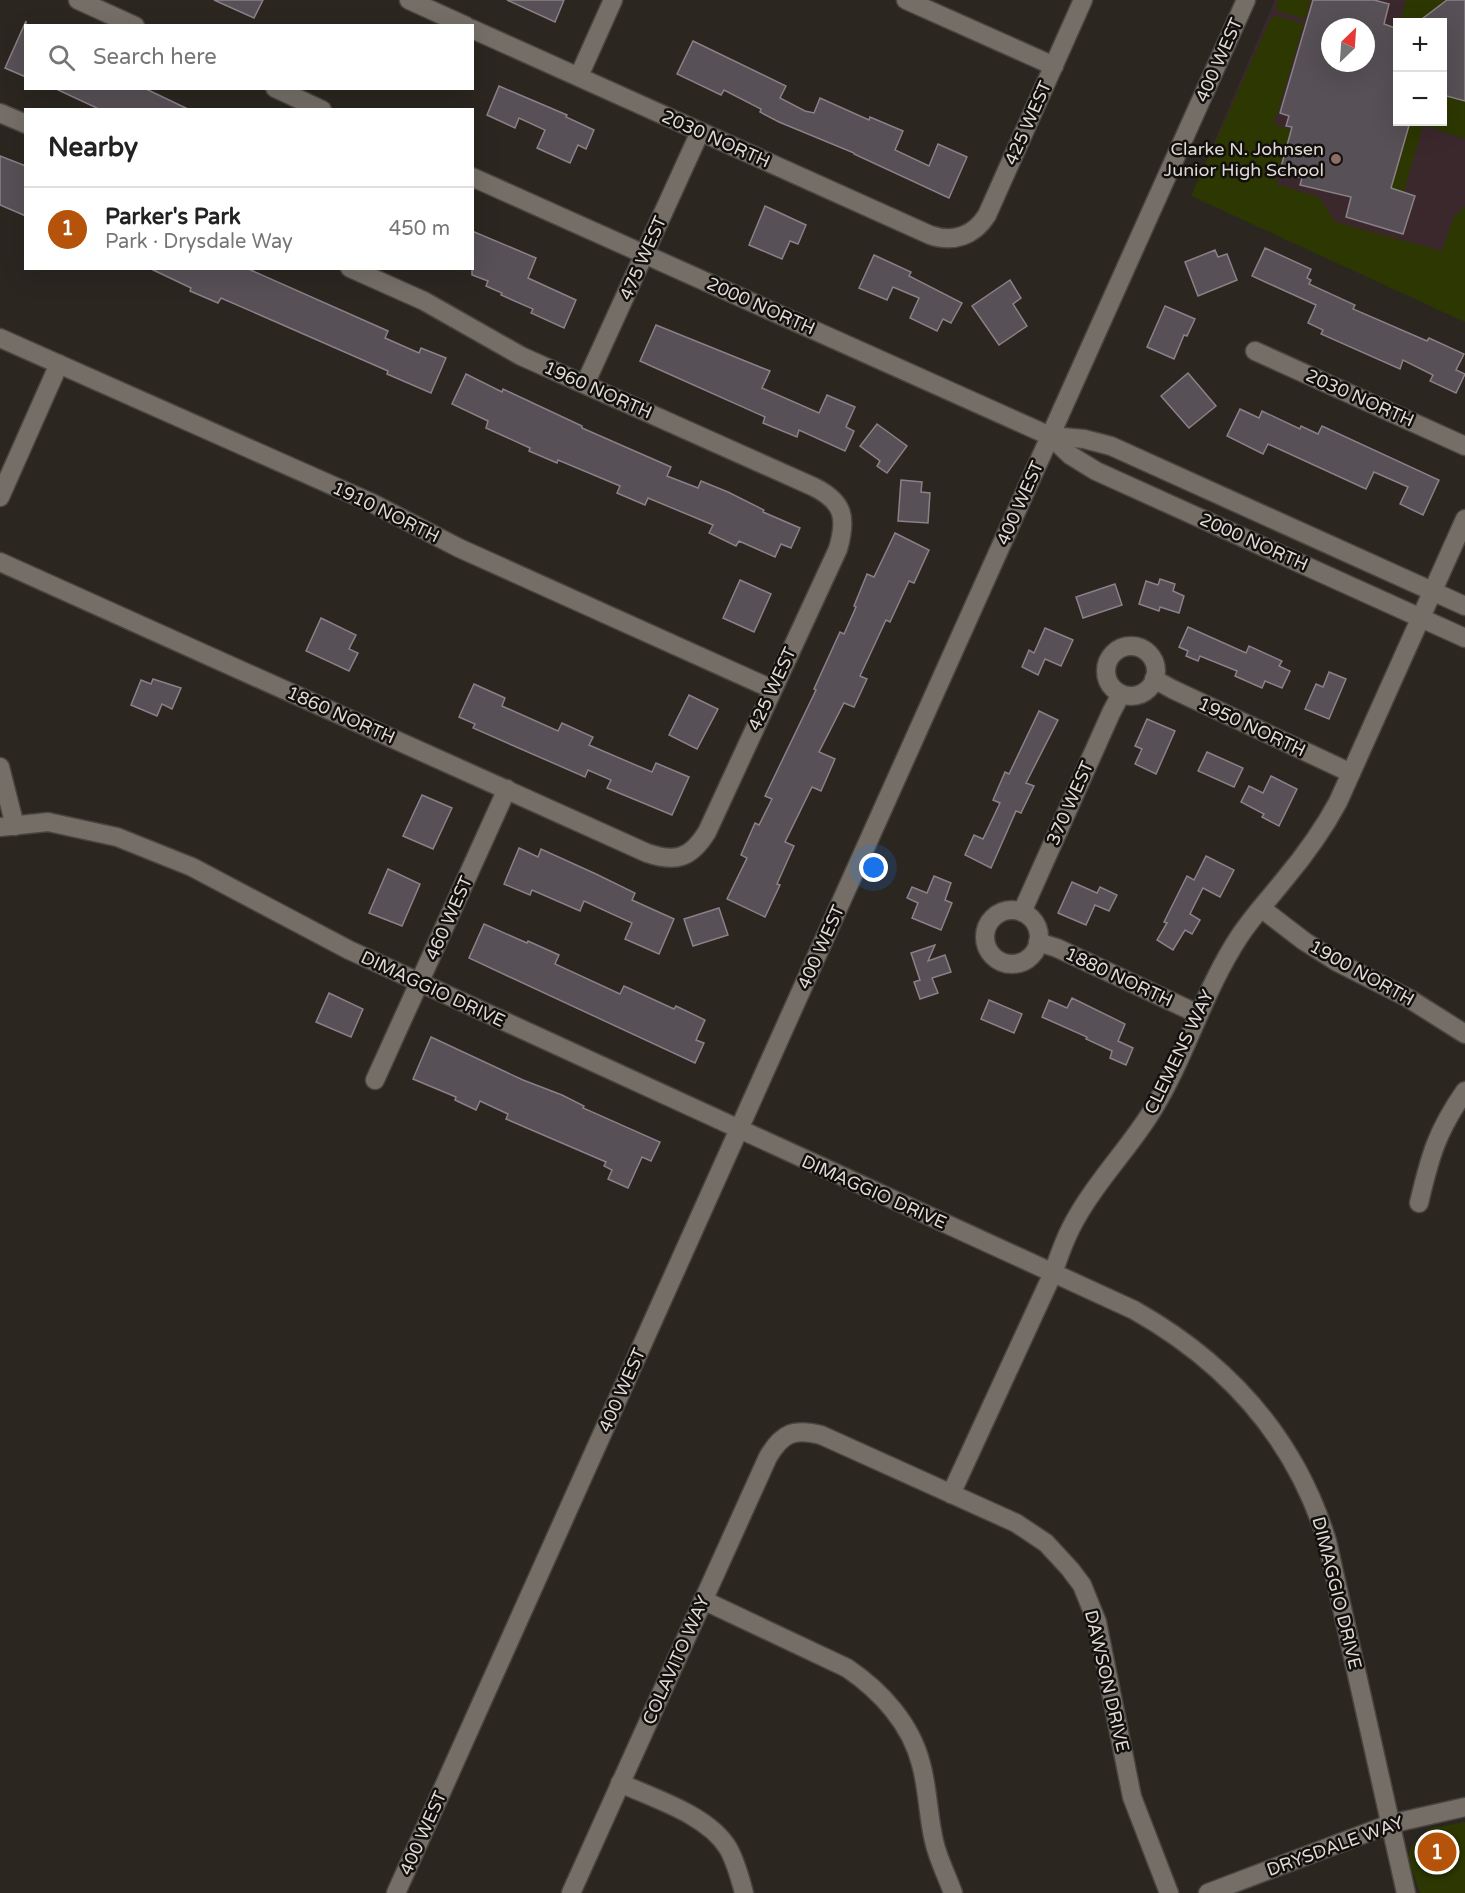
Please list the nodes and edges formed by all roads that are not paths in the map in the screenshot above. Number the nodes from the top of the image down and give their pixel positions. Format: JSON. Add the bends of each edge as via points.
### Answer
{"nodes":[{"id":1,"x":78,"y":0,"type":"edge"},
{"id":2,"x":409,"y":0,"type":"edge"},
{"id":3,"x":613,"y":0,"type":"edge"},
{"id":4,"x":906,"y":0,"type":"edge"},
{"id":5,"x":1083,"y":0,"type":"edge"},
{"id":6,"x":1246,"y":0,"type":"edge"},
{"id":7,"x":131,"y":24,"type":"edge"},
{"id":8,"x":462,"y":24,"type":"edge"},
{"id":9,"x":474,"y":29,"type":"edge"},
{"id":10,"x":1054,"y":66,"type":"junction"},
{"id":11,"x":579,"y":76,"type":"junction"},
{"id":12,"x":279,"y":90,"type":"edge"},
{"id":13,"x":318,"y":108,"type":"edge"},
{"id":14,"x":0,"y":112,"type":"edge"},
{"id":15,"x":24,"y":123,"type":"edge"},
{"id":16,"x":700,"y":132,"type":"junction"},
{"id":17,"x":474,"y":178,"type":"edge"},
{"id":18,"x":962,"y":237,"type":"joint"},
{"id":19,"x":645,"y":254,"type":"junction"},
{"id":20,"x":354,"y":270,"type":"edge"},
{"id":21,"x":0,"y":338,"type":"edge"},
{"id":22,"x":1255,"y":351,"type":"dead end"},
{"id":23,"x":59,"y":364,"type":"junction"},
{"id":24,"x":585,"y":384,"type":"junction"},
{"id":25,"x":1050,"y":436,"type":"junction"},
{"id":26,"x":1465,"y":446,"type":"edge"},
{"id":27,"x":0,"y":497,"type":"edge"},
{"id":28,"x":842,"y":514,"type":"joint"},
{"id":29,"x":1465,"y":519,"type":"edge"},
{"id":30,"x":0,"y":562,"type":"edge"},
{"id":31,"x":1432,"y":591,"type":"junction"},
{"id":32,"x":1465,"y":606,"type":"edge"},
{"id":33,"x":1420,"y":617,"type":"junction"},
{"id":34,"x":1465,"y":638,"type":"edge"},
{"id":35,"x":1154,"y":679,"type":"junction"},
{"id":36,"x":772,"y":689,"type":"junction"},
{"id":37,"x":1121,"y":694,"type":"junction"},
{"id":38,"x":0,"y":767,"type":"edge"},
{"id":39,"x":1351,"y":772,"type":"junction"},
{"id":40,"x":507,"y":789,"type":"junction"},
{"id":41,"x":7,"y":826,"type":"edge"},
{"id":42,"x":684,"y":855,"type":"joint"},
{"id":43,"x":1261,"y":908,"type":"junction"},
{"id":44,"x":1022,"y":912,"type":"junction"},
{"id":45,"x":1038,"y":942,"type":"junction"},
{"id":46,"x":419,"y":982,"type":"junction"},
{"id":47,"x":1198,"y":1014,"type":"junction"},
{"id":48,"x":1465,"y":1034,"type":"edge"},
{"id":49,"x":375,"y":1080,"type":"dead end"},
{"id":50,"x":1465,"y":1091,"type":"edge"},
{"id":51,"x":738,"y":1130,"type":"junction"},
{"id":52,"x":1419,"y":1203,"type":"dead end"},
{"id":53,"x":1053,"y":1273,"type":"junction"},
{"id":54,"x":790,"y":1433,"type":"joint"},
{"id":55,"x":951,"y":1494,"type":"junction"},
{"id":56,"x":703,"y":1600,"type":"junction"},
{"id":57,"x":620,"y":1784,"type":"junction"},
{"id":58,"x":1465,"y":1807,"type":"edge"},
{"id":59,"x":1390,"y":1824,"type":"junction"},
{"id":60,"x":396,"y":1893,"type":"edge"},
{"id":61,"x":571,"y":1893,"type":"edge"},
{"id":62,"x":744,"y":1893,"type":"edge"},
{"id":63,"x":953,"y":1893,"type":"edge"},
{"id":64,"x":1169,"y":1893,"type":"edge"},
{"id":65,"x":1208,"y":1893,"type":"edge"},
{"id":66,"x":1406,"y":1893,"type":"edge"}],
"edges":[{"from":1,"to":7,"type":"street"},
{"from":2,"to":8,"type":"street"},
{"from":3,"to":11,"type":"street"},
{"from":4,"to":10,"type":"street"},
{"from":5,"to":10,"type":"street","name":"425 WEST"},
{"from":6,"to":25,"type":"street","name":"400 WEST"},
{"from":9,"to":11,"type":"street","name":"2030 NORTH"},
{"from":10,"to":18,"type":"street","name":"425 WEST","via":[[987,215],[977,228]]},
{"from":11,"to":16,"type":"street","name":"2030 NORTH"},
{"from":12,"to":13,"type":"street"},
{"from":14,"to":15,"type":"street"},
{"from":16,"to":18,"type":"street","name":"2030 NORTH","via":[[930,235]]},
{"from":16,"to":19,"type":"street","name":"475 WEST"},
{"from":17,"to":19,"type":"street","name":"2000 NORTH"},
{"from":19,"to":24,"type":"street","name":"475 WEST"},
{"from":19,"to":25,"type":"street","name":"2000 NORTH"},
{"from":20,"to":24,"type":"street","name":"1960 NORTH","via":[[424,301],[521,356]]},
{"from":21,"to":23,"type":"street","name":"1910 NORTH"},
{"from":22,"to":26,"type":"street","name":"2030 NORTH"},
{"from":23,"to":27,"type":"street"},
{"from":23,"to":36,"type":"street","name":"1910 NORTH","via":[[372,503],[459,548]]},
{"from":24,"to":28,"type":"street","name":"1960 NORTH","via":[[823,492]]},
{"from":25,"to":31,"type":"street","name":"2000 NORTH","via":[[1111,446]]},
{"from":25,"to":33,"type":"street","name":"2000 NORTH","via":[[1070,455],[1096,471]]},
{"from":25,"to":51,"type":"street","name":"400 WEST"},
{"from":28,"to":36,"type":"street","name":"425 WEST","via":[[843,532],[838,549]]},
{"from":29,"to":31,"type":"street","name":"CLEMENS WAY"},
{"from":30,"to":40,"type":"street","name":"1860 NORTH"},
{"from":31,"to":32,"type":"street","name":"2000 NORTH"},
{"from":31,"to":33,"type":"street","name":"CLEMENS WAY"},
{"from":33,"to":34,"type":"street","name":"2000 NORTH"},
{"from":33,"to":39,"type":"street","name":"CLEMENS WAY"},
{"from":35,"to":37,"type":"street","via":[[1152,686],[1141,694]]},
{"from":35,"to":37,"type":"street","via":[[1155,666],[1149,654],[1137,647],[1124,647],[1112,655],[1106,667],[1107,680]]},
{"from":35,"to":39,"type":"street","name":"1950 NORTH"},
{"from":36,"to":42,"type":"street","name":"425 WEST","via":[[707,832]]},
{"from":37,"to":44,"type":"street","name":"370 WEST"},
{"from":38,"to":41,"type":"street"},
{"from":39,"to":43,"type":"street","name":"CLEMENS WAY","via":[[1322,832]]},
{"from":40,"to":42,"type":"street","name":"1860 NORTH","via":[[647,853],[667,858]]},
{"from":40,"to":46,"type":"street","name":"460 WEST"},
{"from":41,"to":46,"type":"street","name":"DIMAGGIO DRIVE","via":[[48,822],[117,837],[192,867],[349,950]]},
{"from":43,"to":47,"type":"street","name":"CLEMENS WAY","via":[[1218,972]]},
{"from":43,"to":48,"type":"street","name":"1900 NORTH","via":[[1337,962],[1408,998]]},
{"from":44,"to":45,"type":"street","via":[[1034,921]]},
{"from":44,"to":45,"type":"street","via":[[1008,911],[994,917],[986,928],[988,950],[998,961],[1012,964],[1032,955]]},
{"from":45,"to":47,"type":"street","name":"1880 NORTH"},
{"from":46,"to":49,"type":"street","name":"460 WEST"},
{"from":46,"to":51,"type":"street","name":"DIMAGGIO DRIVE"},
{"from":47,"to":53,"type":"street","name":"CLEMENS WAY","via":[[1153,1110],[1078,1214]]},
{"from":50,"to":52,"type":"street","via":[[1437,1137]]},
{"from":51,"to":53,"type":"street","name":"DIMAGGIO DRIVE"},
{"from":51,"to":60,"type":"street","name":"400 WEST"},
{"from":53,"to":55,"type":"street","name":"CLEMENS WAY"},
{"from":53,"to":59,"type":"street","name":"DIMAGGIO DRIVE","via":[[1134,1310],[1198,1351],[1255,1407],[1287,1452],[1311,1495],[1327,1541]]},
{"from":54,"to":55,"type":"street","name":"DAWSON DRIVE","via":[[804,1430],[821,1435]]},
{"from":54,"to":56,"type":"street","name":"COLAVITO WAY","via":[[777,1442],[768,1457]]},
{"from":55,"to":64,"type":"street","name":"DAWSON DRIVE","via":[[1031,1532],[1059,1555],[1082,1585],[1097,1622],[1132,1797]]},
{"from":56,"to":57,"type":"street","name":"COLAVITO WAY"},
{"from":56,"to":63,"type":"street","via":[[847,1668],[887,1702],[907,1731],[921,1764],[934,1843]]},
{"from":57,"to":61,"type":"street","name":"COLAVITO WAY"},
{"from":57,"to":62,"type":"street","via":[[697,1818],[715,1831],[729,1849]]},
{"from":58,"to":59,"type":"street","name":"DRYSDALE WAY"},
{"from":59,"to":65,"type":"street","name":"DRYSDALE WAY"},
{"from":59,"to":66,"type":"street","name":"DIMAGGIO DRIVE"}]}
